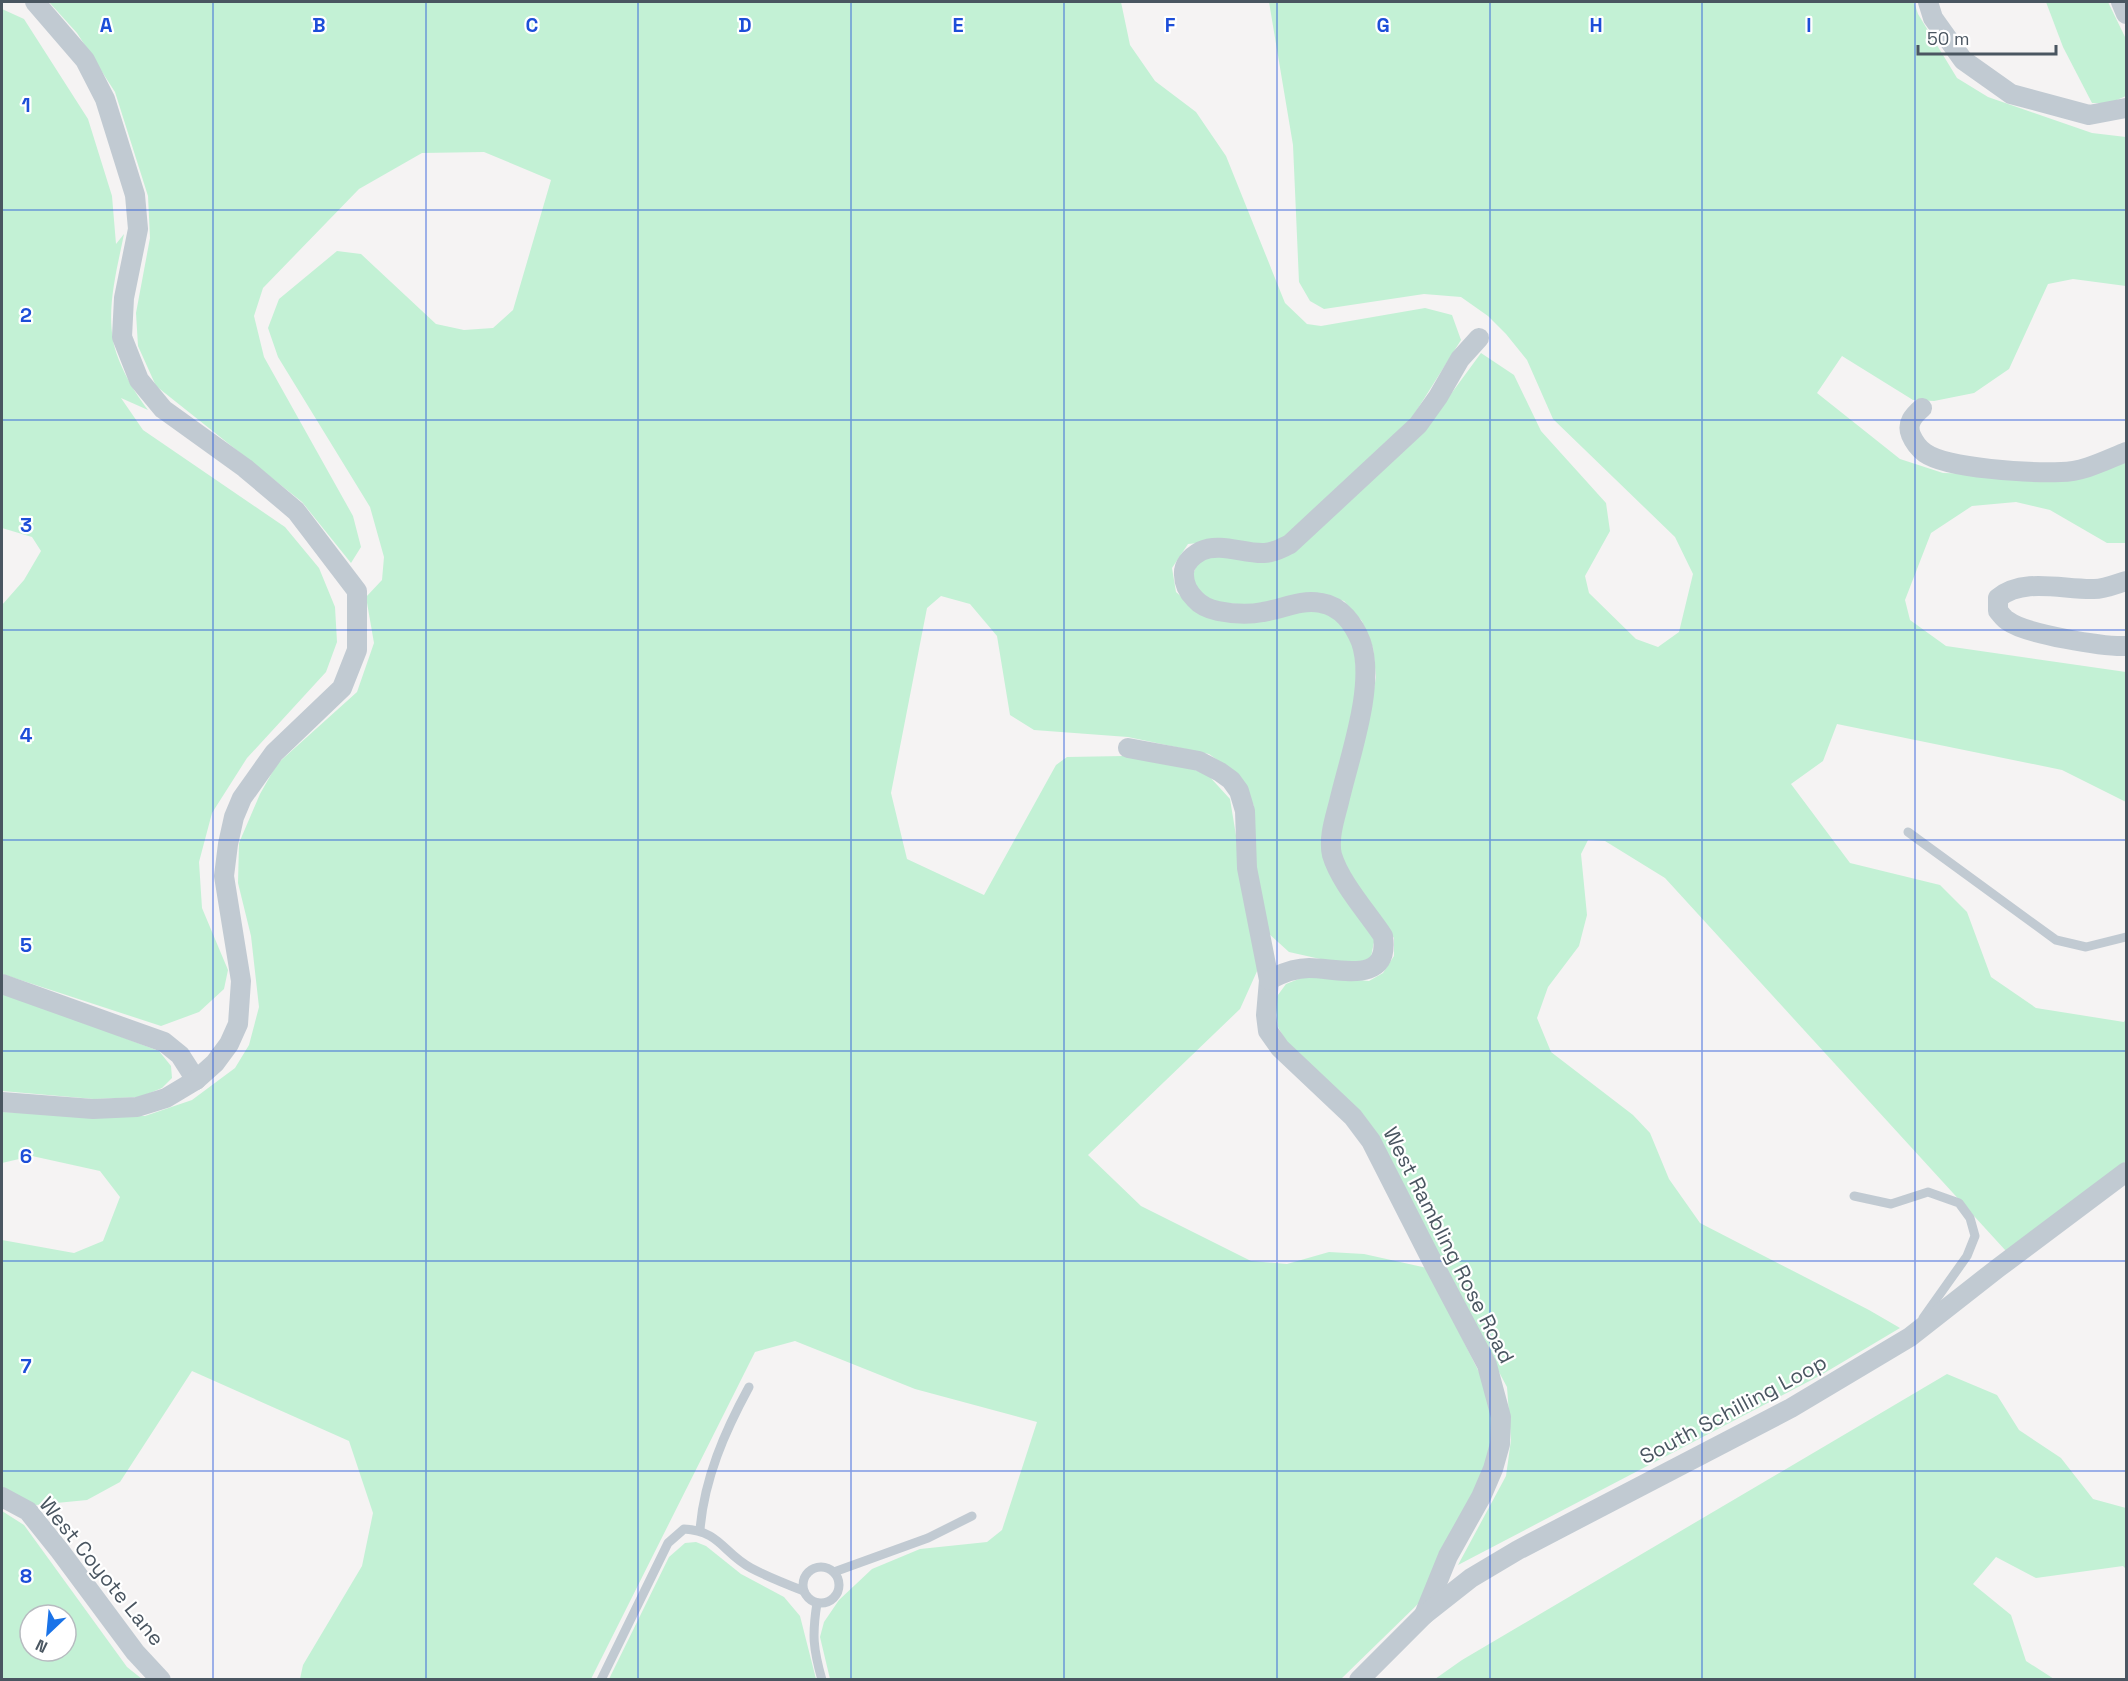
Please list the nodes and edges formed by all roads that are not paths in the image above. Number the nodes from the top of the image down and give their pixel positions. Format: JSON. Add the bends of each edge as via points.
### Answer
{"nodes":[{"id":1,"x":35,"y":2,"type":"edge"},
{"id":2,"x":1928,"y":2,"type":"edge"},
{"id":3,"x":2121,"y":2,"type":"edge"},
{"id":4,"x":2127,"y":14,"type":"edge"},
{"id":5,"x":2127,"y":108,"type":"edge"},
{"id":6,"x":1479,"y":338,"type":"dead end"},
{"id":7,"x":1922,"y":408,"type":"dead end"},
{"id":8,"x":2127,"y":452,"type":"edge"},
{"id":9,"x":2127,"y":581,"type":"edge"},
{"id":10,"x":2127,"y":646,"type":"edge"},
{"id":11,"x":1128,"y":748,"type":"dead end"},
{"id":12,"x":1908,"y":832,"type":"dead end"},
{"id":13,"x":2127,"y":937,"type":"edge"},
{"id":14,"x":1269,"y":980,"type":"junction"},
{"id":15,"x":2,"y":984,"type":"edge"},
{"id":16,"x":196,"y":1080,"type":"junction"},
{"id":17,"x":2,"y":1102,"type":"edge"},
{"id":18,"x":2127,"y":1172,"type":"edge"},
{"id":19,"x":1854,"y":1196,"type":"dead end"},
{"id":20,"x":1910,"y":1337,"type":"junction"},
{"id":21,"x":749,"y":1387,"type":"dead end"},
{"id":22,"x":2,"y":1497,"type":"edge"},
{"id":23,"x":972,"y":1516,"type":"dead end"},
{"id":24,"x":700,"y":1530,"type":"junction"},
{"id":25,"x":834,"y":1572,"type":"junction"},
{"id":26,"x":804,"y":1591,"type":"junction"},
{"id":27,"x":817,"y":1603,"type":"junction"},
{"id":28,"x":1424,"y":1615,"type":"junction"},
{"id":29,"x":161,"y":1680,"type":"edge"},
{"id":30,"x":601,"y":1680,"type":"edge"},
{"id":31,"x":822,"y":1680,"type":"edge"},
{"id":32,"x":1359,"y":1680,"type":"edge"}],
"edges":[{"from":1,"to":16,"type":"street","via":[[85,60],[105,99],[135,195],[138,229],[124,297],[122,337],[139,380],[163,409],[245,468],[296,511],[357,591],[357,650],[342,688],[274,753],[242,798],[234,817],[224,876],[241,981],[238,1024],[215,1063]]},
{"from":2,"to":5,"type":"street","via":[[1934,18],[1963,60],[2011,94],[2089,114]]},
{"from":3,"to":4,"type":"street"},
{"from":6,"to":14,"type":"street","via":[[1460,359],[1418,424],[1290,544],[1264,553],[1204,550],[1186,563],[1183,571],[1189,592],[1209,609],[1243,615],[1301,602],[1321,603],[1336,608],[1352,622],[1361,643],[1366,669],[1363,703],[1332,829],[1332,854],[1342,877],[1383,936],[1381,958],[1371,968],[1356,973],[1292,969]]},
{"from":7,"to":8,"type":"street","via":[[1910,422],[1909,430],[1915,444],[1938,459],[1985,469],[2063,472]]},
{"from":9,"to":10,"type":"street","via":[[2097,589],[2028,586],[2007,591],[1998,598],[1998,611],[2008,622],[2024,629]]},
{"from":11,"to":14,"type":"street","name":"West Rambling Rose Road","via":[[1199,761],[1221,772],[1239,791],[1245,811],[1247,868]]},
{"from":12,"to":13,"type":"lane","via":[[2056,940],[2086,947]]},
{"from":14,"to":28,"type":"street","name":"West Rambling Rose Road","via":[[1268,1031],[1280,1048],[1353,1117],[1371,1141],[1487,1365],[1496,1394],[1501,1426],[1493,1469],[1448,1556]]},
{"from":15,"to":16,"type":"street","via":[[164,1042],[180,1055]]},
{"from":16,"to":17,"type":"street","via":[[166,1098],[137,1107],[93,1109]]},
{"from":18,"to":20,"type":"street","name":"South Schilling Loop"},
{"from":19,"to":20,"type":"lane","via":[[1891,1204],[1928,1192],[1959,1203],[1970,1218],[1975,1236],[1967,1256]]},
{"from":20,"to":28,"type":"street","name":"South Schilling Loop","via":[[1791,1408],[1518,1550],[1472,1578]]},
{"from":21,"to":24,"type":"lane","via":[[713,1468]]},
{"from":22,"to":29,"type":"street","name":"West Coyote Lane","via":[[28,1511],[135,1652]]},
{"from":23,"to":25,"type":"lane","via":[[928,1538]]},
{"from":24,"to":26,"type":"lane","via":[[749,1567]]},
{"from":24,"to":30,"type":"lane","via":[[684,1529],[668,1543]]},
{"from":25,"to":26,"type":"lane","via":[[824,1567],[812,1569],[804,1578]]},
{"from":25,"to":27,"type":"lane","via":[[840,1582],[837,1594],[828,1602]]},
{"from":26,"to":27,"type":"lane"},
{"from":27,"to":31,"type":"lane","via":[[812,1632]]},
{"from":28,"to":32,"type":"street","name":"South Schilling Loop"}]}
